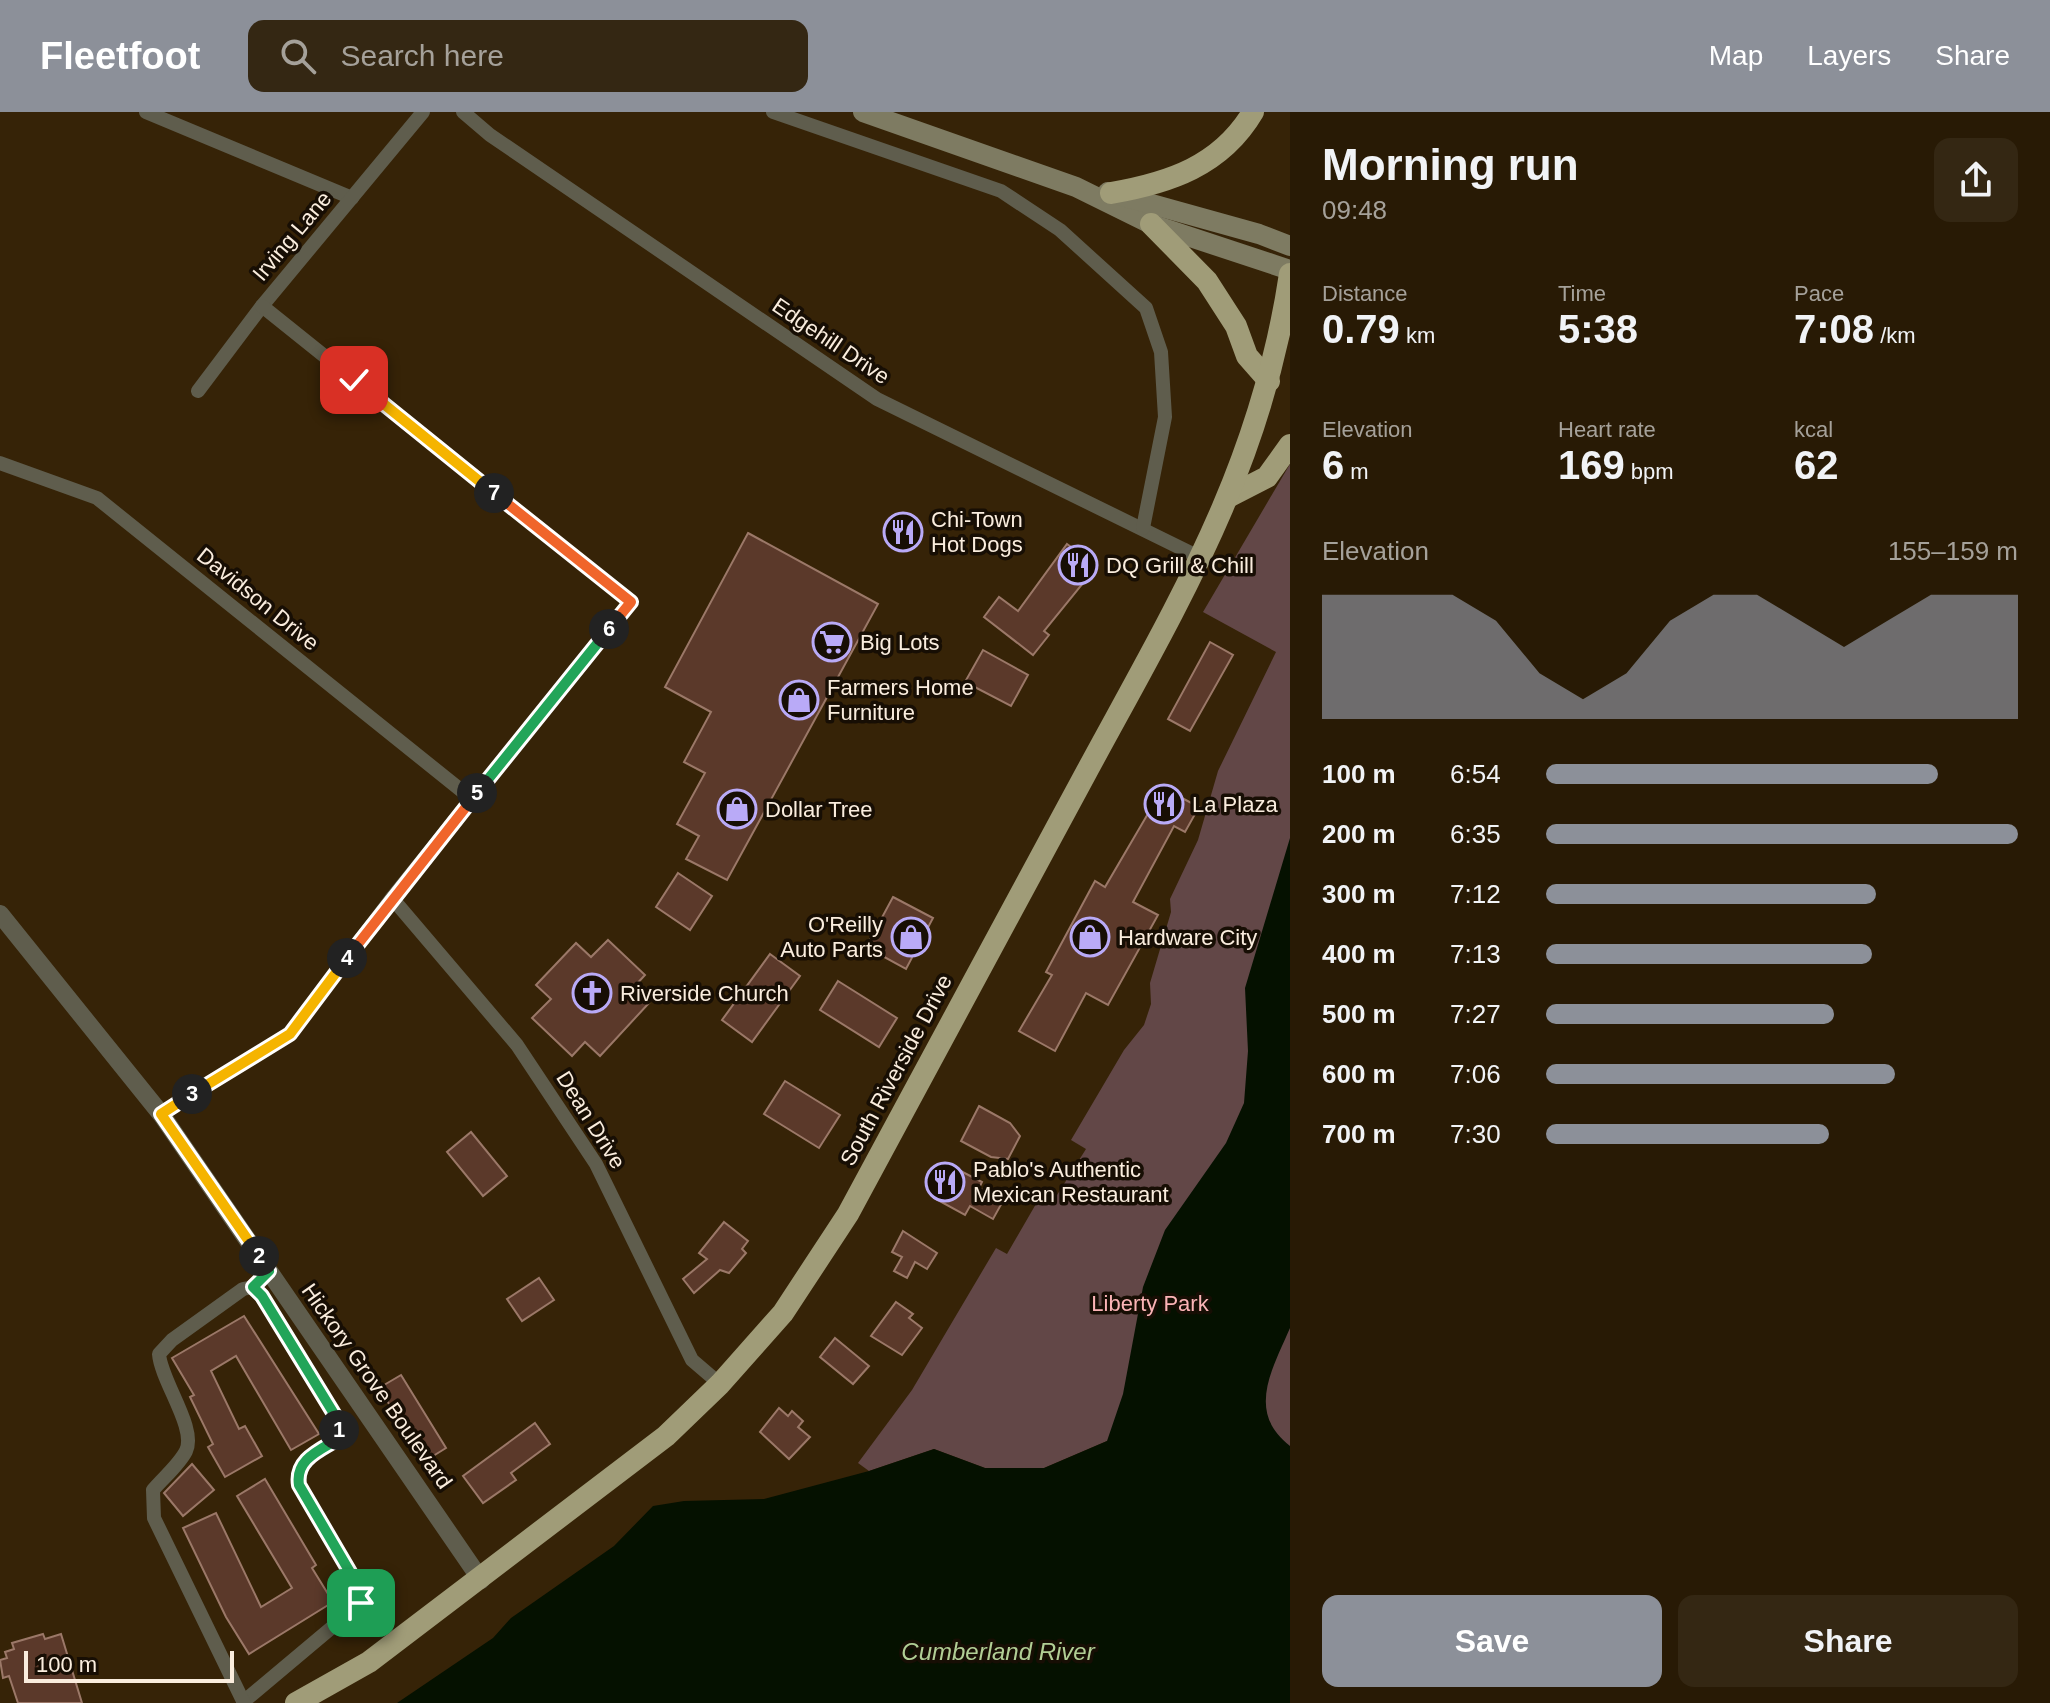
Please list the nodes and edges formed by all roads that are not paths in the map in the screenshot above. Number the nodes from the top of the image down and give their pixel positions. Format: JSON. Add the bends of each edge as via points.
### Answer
{"nodes":[{"id":1,"x":146,"y":112,"type":"edge"},
{"id":2,"x":423,"y":112,"type":"edge"},
{"id":3,"x":463,"y":112,"type":"edge"},
{"id":4,"x":773,"y":112,"type":"edge"},
{"id":5,"x":863,"y":112,"type":"edge"},
{"id":6,"x":1253,"y":112,"type":"edge"},
{"id":7,"x":1076,"y":187,"type":"junction"},
{"id":8,"x":1111,"y":193,"type":"junction"},
{"id":9,"x":352,"y":198,"type":"junction"},
{"id":10,"x":1151,"y":224,"type":"junction"},
{"id":11,"x":1290,"y":246,"type":"edge"},
{"id":12,"x":1290,"y":272,"type":"edge"},
{"id":13,"x":262,"y":306,"type":"junction"},
{"id":14,"x":1269,"y":381,"type":"junction"},
{"id":15,"x":198,"y":391,"type":"dead end"},
{"id":16,"x":1290,"y":445,"type":"edge"},
{"id":17,"x":0,"y":463,"type":"edge"},
{"id":18,"x":1230,"y":496,"type":"junction"},
{"id":19,"x":1143,"y":528,"type":"junction"},
{"id":20,"x":1203,"y":559,"type":"junction"},
{"id":21,"x":472,"y":799,"type":"junction"},
{"id":22,"x":392,"y":898,"type":"junction"},
{"id":23,"x":0,"y":914,"type":"edge"},
{"id":24,"x":161,"y":1114,"type":"junction"},
{"id":25,"x":269,"y":1271,"type":"junction"},
{"id":26,"x":253,"y":1287,"type":"junction"},
{"id":27,"x":720,"y":1384,"type":"junction"},
{"id":28,"x":481,"y":1580,"type":"junction"},
{"id":29,"x":244,"y":1703,"type":"edge"},
{"id":30,"x":296,"y":1703,"type":"edge"}],
"edges":[{"from":1,"to":9,"type":"street"},
{"from":2,"to":9,"type":"street","name":"Irving Lane"},
{"from":3,"to":19,"type":"street","name":"Edgehill Drive","via":[[877,399]]},
{"from":4,"to":19,"type":"street","via":[[1001,191],[1060,230],[1146,308],[1161,352],[1165,417]]},
{"from":5,"to":7,"type":"main road"},
{"from":6,"to":8,"type":"highway","via":[[1231,141],[1190,172],[1153,186]]},
{"from":7,"to":8,"type":"main road"},
{"from":7,"to":10,"type":"main road"},
{"from":8,"to":11,"type":"main road"},
{"from":9,"to":13,"type":"street","name":"Irving Lane"},
{"from":10,"to":12,"type":"main road"},
{"from":10,"to":14,"type":"highway","via":[[1207,281],[1236,326],[1247,356]]},
{"from":12,"to":14,"type":"highway","name":"South Riverside Drive"},
{"from":13,"to":15,"type":"street","name":"Irving Lane"},
{"from":13,"to":21,"type":"street","via":[[631,602]]},
{"from":14,"to":18,"type":"highway","name":"South Riverside Drive"},
{"from":16,"to":18,"type":"highway","via":[[1267,477]]},
{"from":17,"to":21,"type":"street","name":"Davidson Drive","via":[[97,498]]},
{"from":18,"to":20,"type":"highway","name":"South Riverside Drive"},
{"from":19,"to":20,"type":"street","name":"Edgehill Drive"},
{"from":20,"to":27,"type":"highway","name":"South Riverside Drive","via":[[848,1214],[783,1313]]},
{"from":21,"to":22,"type":"street"},
{"from":22,"to":24,"type":"street","via":[[290,1034]]},
{"from":22,"to":27,"type":"street","name":"Dean Drive","via":[[517,1045],[596,1164],[692,1360]]},
{"from":23,"to":24,"type":"street","name":"Hickory Grove Boulevard"},
{"from":24,"to":25,"type":"street","name":"Hickory Grove Boulevard"},
{"from":25,"to":26,"type":"street"},
{"from":25,"to":28,"type":"street","name":"Hickory Grove Boulevard"},
{"from":26,"to":29,"type":"street","via":[[243,1289],[159,1354],[160,1369],[189,1432],[187,1449],[153,1490],[151,1503]]},
{"from":26,"to":29,"type":"street","via":[[339,1422],[338,1439],[303,1462],[297,1473],[361,1591],[361,1603]]},
{"from":27,"to":28,"type":"highway","name":"South Riverside Drive","via":[[666,1436]]},
{"from":28,"to":30,"type":"highway","name":"South Riverside Drive","via":[[369,1662]]}]}
